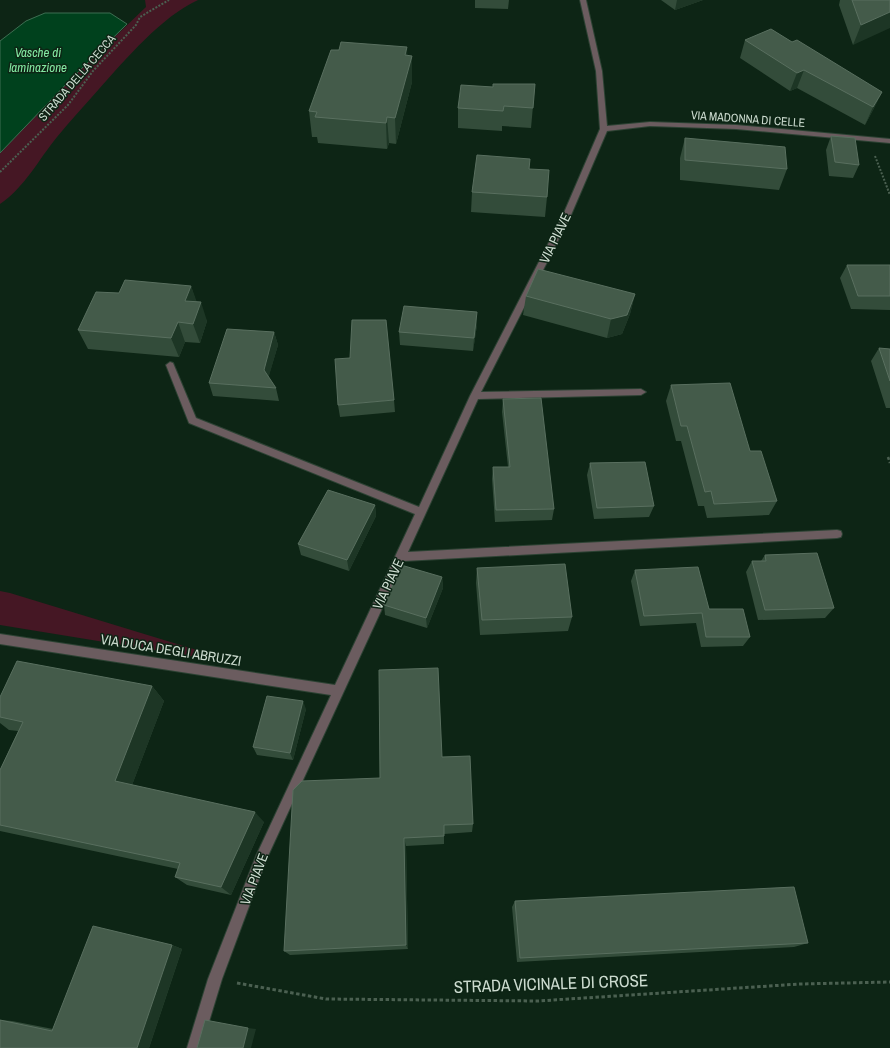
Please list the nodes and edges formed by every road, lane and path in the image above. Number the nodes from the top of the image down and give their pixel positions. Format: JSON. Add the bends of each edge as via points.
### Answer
{"nodes":[{"id":1,"x":169,"y":0,"type":"edge"},
{"id":2,"x":582,"y":0,"type":"edge"},
{"id":3,"x":604,"y":129,"type":"junction"},
{"id":4,"x":869,"y":139,"type":"junction"},
{"id":5,"x":890,"y":141,"type":"edge"},
{"id":6,"x":0,"y":172,"type":"edge"},
{"id":7,"x":890,"y":195,"type":"edge"},
{"id":8,"x":170,"y":365,"type":"dead end"},
{"id":9,"x":641,"y":392,"type":"dead end"},
{"id":10,"x":475,"y":396,"type":"junction"},
{"id":11,"x":888,"y":457,"type":"dead end"},
{"id":12,"x":890,"y":463,"type":"edge"},
{"id":13,"x":421,"y":512,"type":"junction"},
{"id":14,"x":837,"y":534,"type":"dead end"},
{"id":15,"x":401,"y":557,"type":"junction"},
{"id":16,"x":0,"y":639,"type":"edge"},
{"id":17,"x":338,"y":691,"type":"junction"},
{"id":18,"x":215,"y":979,"type":"junction"},
{"id":19,"x":890,"y":982,"type":"edge"},
{"id":20,"x":194,"y":1048,"type":"edge"}],
"edges":[{"from":1,"to":6,"type":"path","name":"STRADA DELLA CECCA","via":[[140,17],[68,105]]},
{"from":2,"to":3,"type":"street","via":[[599,71]]},
{"from":3,"to":4,"type":"street","name":"VIA MADONNA DI CELLE","via":[[650,124],[736,127]]},
{"from":3,"to":10,"type":"street","name":"VIA PIAVE","via":[[567,215]]},
{"from":4,"to":5,"type":"street","name":"VIA MADONNA DI CELLE"},
{"from":4,"to":7,"type":"path"},
{"from":8,"to":13,"type":"street","via":[[192,420]]},
{"from":9,"to":10,"type":"street"},
{"from":10,"to":13,"type":"street","name":"VIA PIAVE"},
{"from":11,"to":12,"type":"path"},
{"from":13,"to":15,"type":"street","name":"VIA PIAVE"},
{"from":14,"to":15,"type":"street"},
{"from":15,"to":17,"type":"street","name":"VIA PIAVE"},
{"from":16,"to":17,"type":"street","name":"VIA DUCA DEGLI ABRUZZI"},
{"from":17,"to":18,"type":"street","name":"VIA PIAVE","via":[[262,856]]},
{"from":18,"to":19,"type":"path","name":"STRADA VICINALE DI CROSE","via":[[326,999],[530,1000],[800,984]]},
{"from":18,"to":20,"type":"street","name":"VIA PIAVE"}]}
